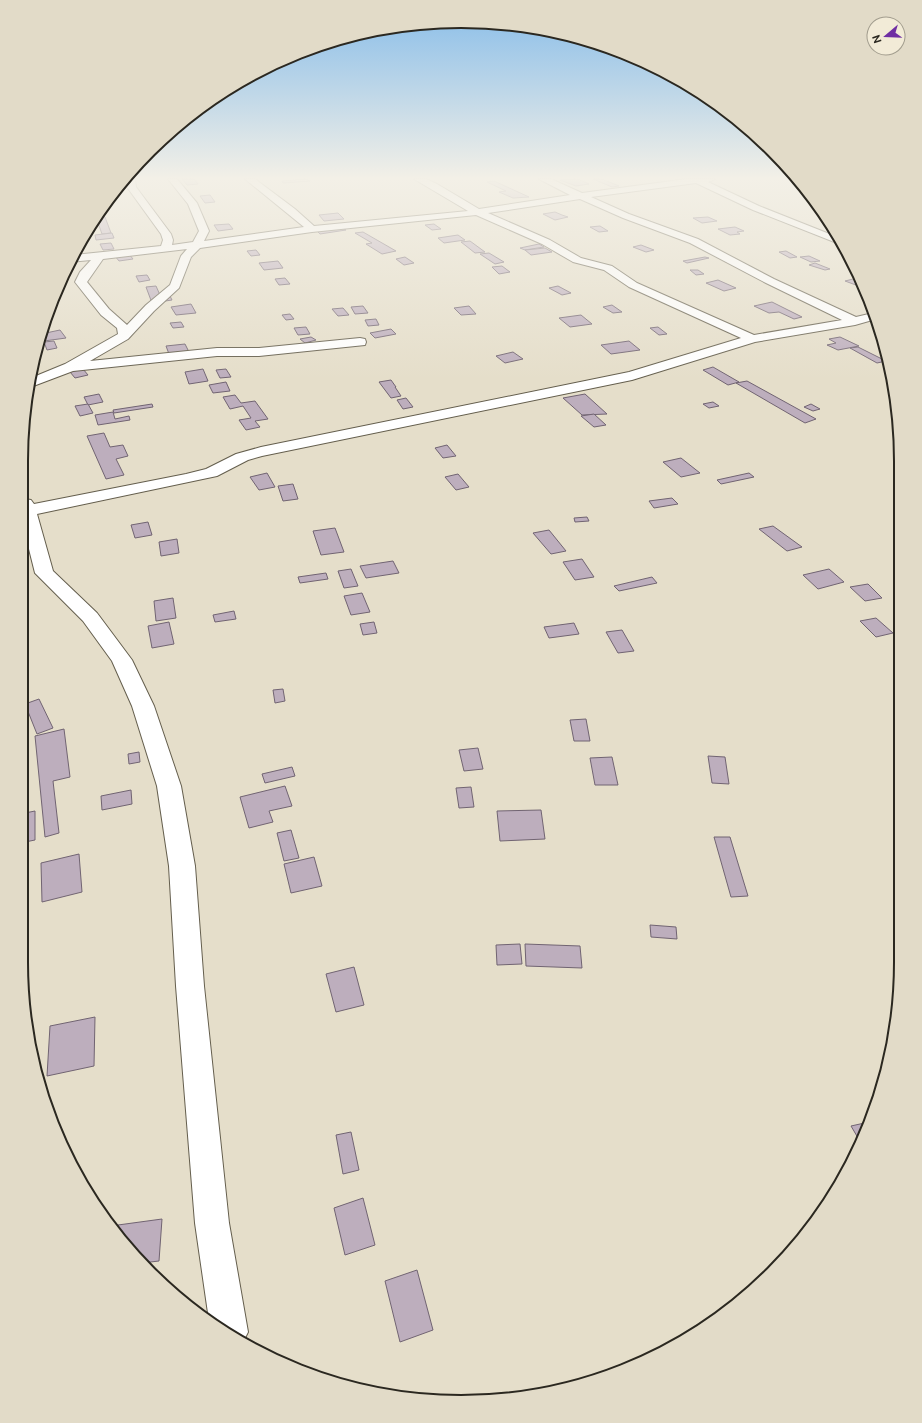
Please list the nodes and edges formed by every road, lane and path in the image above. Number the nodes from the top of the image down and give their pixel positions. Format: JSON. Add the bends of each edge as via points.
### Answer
{"nodes":[{"id":1,"x":167,"y":245,"type":"edge"},
{"id":2,"x":194,"y":245,"type":"edge"},
{"id":3,"x":197,"y":245,"type":"edge"},
{"id":4,"x":551,"y":245,"type":"edge"},
{"id":5,"x":702,"y":245,"type":"edge"},
{"id":6,"x":166,"y":249,"type":"junction"},
{"id":7,"x":98,"y":256,"type":"junction"},
{"id":8,"x":79,"y":258,"type":"edge"},
{"id":9,"x":869,"y":317,"type":"edge"},
{"id":10,"x":855,"y":321,"type":"junction"},
{"id":11,"x":124,"y":336,"type":"junction"},
{"id":12,"x":753,"y":339,"type":"junction"},
{"id":13,"x":360,"y":342,"type":"dead end"},
{"id":14,"x":70,"y":367,"type":"junction"},
{"id":15,"x":35,"y":381,"type":"edge"},
{"id":16,"x":28,"y":509,"type":"edge"},
{"id":17,"x":28,"y":516,"type":"edge"},
{"id":18,"x":228,"y":1327,"type":"edge"}],
"edges":[{"from":1,"to":6,"type":"street"},
{"from":2,"to":6,"type":"street"},
{"from":3,"to":11,"type":"street","via":[[186,256],[175,286]]},
{"from":4,"to":12,"type":"street","via":[[578,260],[608,268],[633,285]]},
{"from":5,"to":10,"type":"street"},
{"from":6,"to":7,"type":"street"},
{"from":7,"to":8,"type":"street"},
{"from":7,"to":11,"type":"street","via":[[81,282],[105,312],[122,326]]},
{"from":9,"to":10,"type":"street"},
{"from":10,"to":12,"type":"street"},
{"from":11,"to":14,"type":"street"},
{"from":12,"to":16,"type":"street","via":[[632,376],[261,452],[242,457],[211,473]]},
{"from":13,"to":14,"type":"street","via":[[259,352],[217,352]]},
{"from":14,"to":15,"type":"street"},
{"from":17,"to":18,"type":"street","via":[[44,573],[90,618],[122,660],[143,706],[169,786],[182,866],[190,986],[212,1224]]}]}
